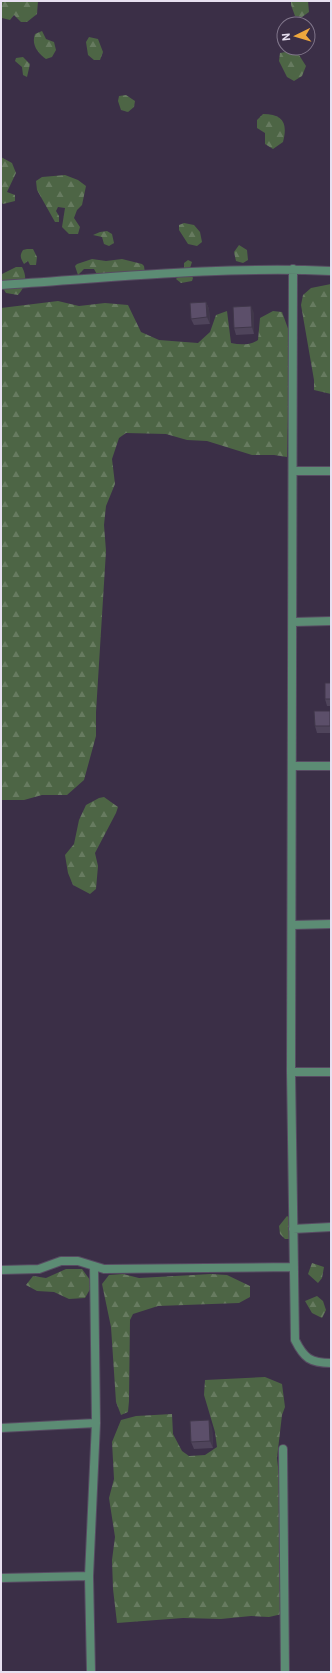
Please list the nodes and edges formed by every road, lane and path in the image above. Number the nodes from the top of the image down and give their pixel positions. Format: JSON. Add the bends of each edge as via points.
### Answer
{"nodes":[{"id":1,"x":293,"y":269,"type":"junction"},
{"id":2,"x":331,"y":271,"type":"edge"},
{"id":3,"x":1,"y":285,"type":"edge"},
{"id":4,"x":293,"y":471,"type":"junction"},
{"id":5,"x":331,"y":471,"type":"edge"},
{"id":6,"x":331,"y":621,"type":"edge"},
{"id":7,"x":294,"y":622,"type":"junction"},
{"id":8,"x":293,"y":766,"type":"junction"},
{"id":9,"x":331,"y":766,"type":"edge"},
{"id":10,"x":331,"y":924,"type":"edge"},
{"id":11,"x":293,"y":925,"type":"junction"},
{"id":12,"x":291,"y":1072,"type":"junction"},
{"id":13,"x":331,"y":1072,"type":"edge"},
{"id":14,"x":331,"y":1227,"type":"edge"},
{"id":15,"x":293,"y":1229,"type":"junction"},
{"id":16,"x":94,"y":1266,"type":"junction"},
{"id":17,"x":294,"y":1267,"type":"junction"},
{"id":18,"x":1,"y":1270,"type":"edge"},
{"id":19,"x":331,"y":1363,"type":"edge"},
{"id":20,"x":96,"y":1423,"type":"junction"},
{"id":21,"x":1,"y":1428,"type":"edge"},
{"id":22,"x":283,"y":1449,"type":"dead end"},
{"id":23,"x":89,"y":1576,"type":"junction"},
{"id":24,"x":1,"y":1578,"type":"edge"},
{"id":25,"x":91,"y":1672,"type":"edge"},
{"id":26,"x":285,"y":1672,"type":"edge"}],
"edges":[{"from":1,"to":2,"type":"street"},
{"from":1,"to":3,"type":"street"},
{"from":1,"to":4,"type":"street"},
{"from":4,"to":5,"type":"street"},
{"from":4,"to":7,"type":"street"},
{"from":6,"to":7,"type":"street"},
{"from":7,"to":8,"type":"street"},
{"from":8,"to":9,"type":"street"},
{"from":8,"to":11,"type":"street"},
{"from":10,"to":11,"type":"street"},
{"from":11,"to":12,"type":"street"},
{"from":12,"to":13,"type":"street"},
{"from":12,"to":15,"type":"street"},
{"from":14,"to":15,"type":"street"},
{"from":15,"to":17,"type":"street"},
{"from":16,"to":17,"type":"street","via":[[104,1269]]},
{"from":16,"to":18,"type":"street","via":[[78,1261],[61,1261],[39,1269]]},
{"from":16,"to":20,"type":"street"},
{"from":17,"to":19,"type":"street","via":[[295,1340],[301,1352],[309,1359],[317,1363]]},
{"from":20,"to":21,"type":"street"},
{"from":20,"to":23,"type":"street"},
{"from":22,"to":26,"type":"street"},
{"from":23,"to":24,"type":"street"},
{"from":23,"to":25,"type":"street"}]}
